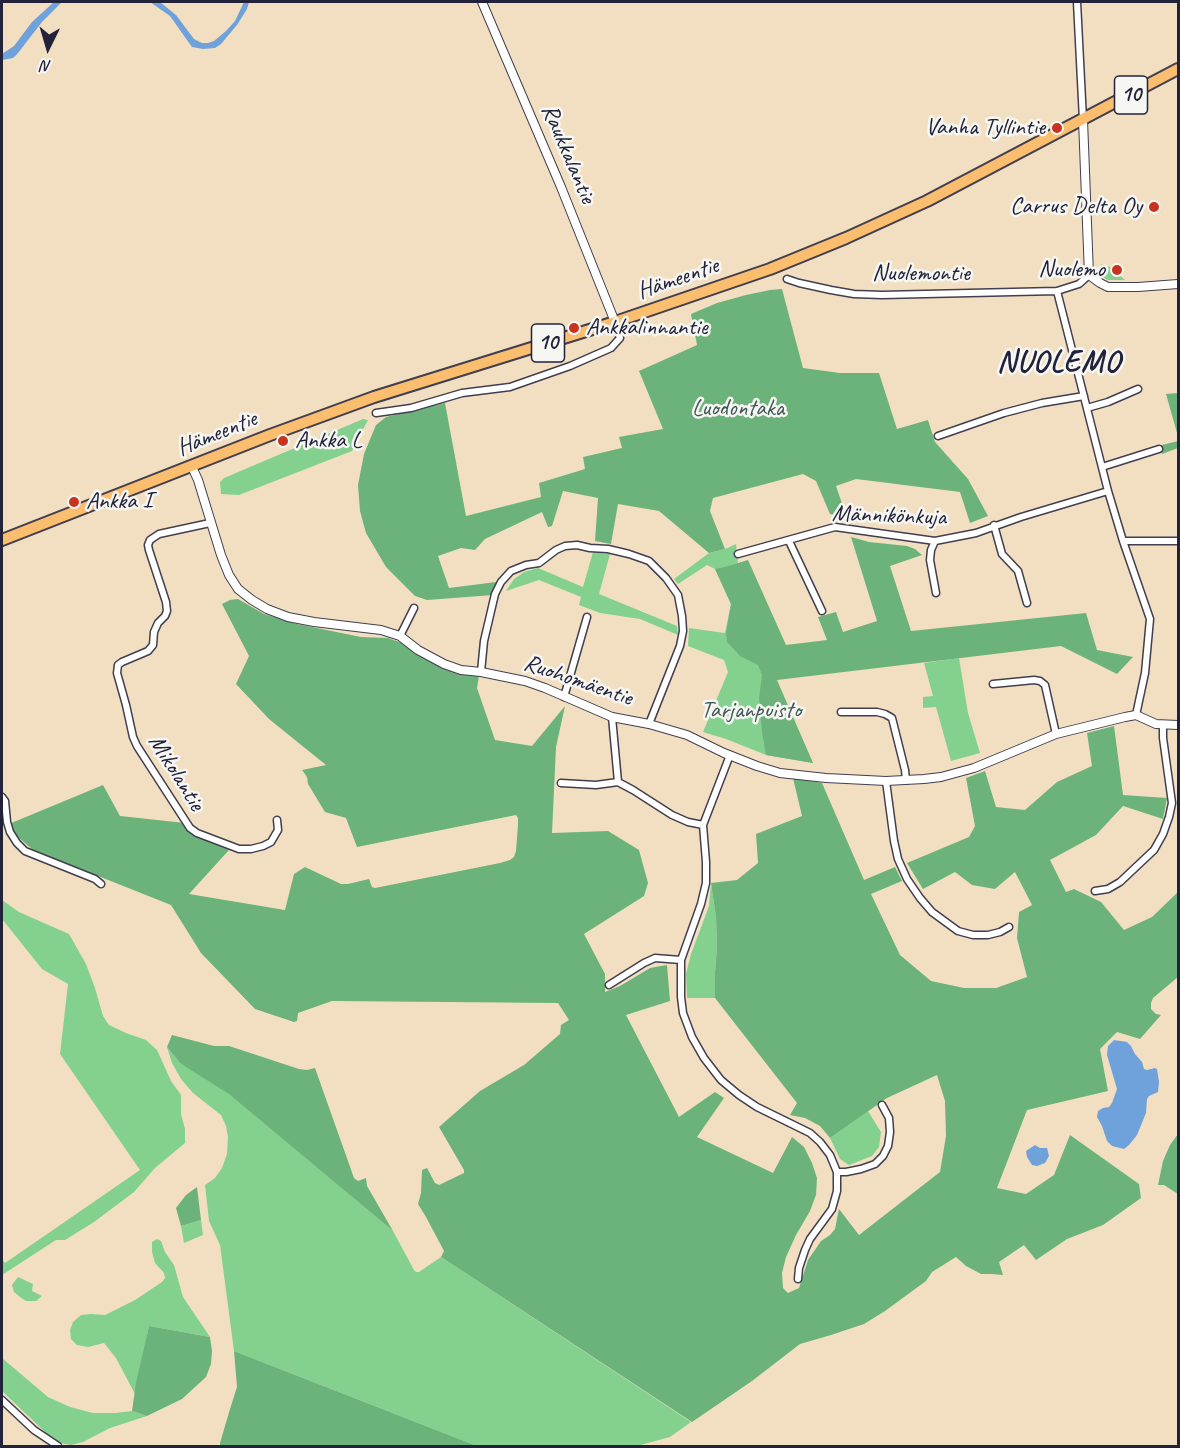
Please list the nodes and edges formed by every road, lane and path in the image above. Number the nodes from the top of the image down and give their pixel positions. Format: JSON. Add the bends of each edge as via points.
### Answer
{"nodes":[{"id":1,"x":482,"y":2,"type":"edge"},
{"id":2,"x":1077,"y":2,"type":"edge"},
{"id":3,"x":1179,"y":69,"type":"edge"},
{"id":4,"x":1083,"y":120,"type":"junction"},
{"id":5,"x":1089,"y":275,"type":"junction"},
{"id":6,"x":787,"y":279,"type":"dead end"},
{"id":7,"x":1179,"y":285,"type":"edge"},
{"id":8,"x":1057,"y":291,"type":"junction"},
{"id":9,"x":615,"y":322,"type":"junction"},
{"id":10,"x":1138,"y":389,"type":"dead end"},
{"id":11,"x":1084,"y":396,"type":"junction"},
{"id":12,"x":1087,"y":408,"type":"junction"},
{"id":13,"x":376,"y":413,"type":"dead end"},
{"id":14,"x":938,"y":436,"type":"dead end"},
{"id":15,"x":1158,"y":449,"type":"dead end"},
{"id":16,"x":192,"y":466,"type":"junction"},
{"id":17,"x":1102,"y":467,"type":"junction"},
{"id":18,"x":1108,"y":491,"type":"junction"},
{"id":19,"x":210,"y":523,"type":"junction"},
{"id":20,"x":994,"y":525,"type":"junction"},
{"id":21,"x":2,"y":540,"type":"edge"},
{"id":22,"x":789,"y":541,"type":"junction"},
{"id":23,"x":935,"y":541,"type":"junction"},
{"id":24,"x":1123,"y":541,"type":"junction"},
{"id":25,"x":1179,"y":542,"type":"edge"},
{"id":26,"x":738,"y":554,"type":"dead end"},
{"id":27,"x":936,"y":593,"type":"dead end"},
{"id":28,"x":1027,"y":603,"type":"dead end"},
{"id":29,"x":414,"y":608,"type":"dead end"},
{"id":30,"x":822,"y":610,"type":"dead end"},
{"id":31,"x":587,"y":617,"type":"dead end"},
{"id":32,"x":400,"y":636,"type":"junction"},
{"id":33,"x":481,"y":672,"type":"junction"},
{"id":34,"x":993,"y":684,"type":"dead end"},
{"id":35,"x":564,"y":697,"type":"junction"},
{"id":36,"x":841,"y":712,"type":"dead end"},
{"id":37,"x":1136,"y":715,"type":"junction"},
{"id":38,"x":612,"y":717,"type":"junction"},
{"id":39,"x":649,"y":724,"type":"junction"},
{"id":40,"x":1163,"y":725,"type":"junction"},
{"id":41,"x":1179,"y":725,"type":"edge"},
{"id":42,"x":1056,"y":734,"type":"junction"},
{"id":43,"x":730,"y":756,"type":"junction"},
{"id":44,"x":906,"y":780,"type":"junction"},
{"id":45,"x":886,"y":781,"type":"junction"},
{"id":46,"x":618,"y":782,"type":"junction"},
{"id":47,"x":561,"y":783,"type":"dead end"},
{"id":48,"x":2,"y":797,"type":"edge"},
{"id":49,"x":277,"y":820,"type":"dead end"},
{"id":50,"x":704,"y":825,"type":"junction"},
{"id":51,"x":101,"y":884,"type":"dead end"},
{"id":52,"x":1095,"y":891,"type":"dead end"},
{"id":53,"x":1009,"y":927,"type":"dead end"},
{"id":54,"x":681,"y":960,"type":"junction"},
{"id":55,"x":609,"y":985,"type":"dead end"},
{"id":56,"x":882,"y":1105,"type":"dead end"},
{"id":57,"x":837,"y":1172,"type":"junction"},
{"id":58,"x":798,"y":1279,"type":"dead end"},
{"id":59,"x":2,"y":1400,"type":"edge"},
{"id":60,"x":58,"y":1446,"type":"edge"}],
"edges":[{"from":1,"to":9,"type":"street","name":"Raukkalantie"},
{"from":2,"to":4,"type":"street"},
{"from":3,"to":4,"type":"highway","name":"Hämeentie","number":"10"},
{"from":4,"to":5,"type":"street"},
{"from":4,"to":9,"type":"highway","name":"Hämeentie","number":"10","via":[[846,238],[770,269]]},
{"from":5,"to":7,"type":"street","via":[[1100,284],[1114,287]]},
{"from":5,"to":8,"type":"street","via":[[1079,284]]},
{"from":6,"to":8,"type":"street","name":"Nuolemontie","via":[[854,294]]},
{"from":8,"to":11,"type":"street"},
{"from":9,"to":13,"type":"street","via":[[620,338],[611,348],[570,366],[510,387],[462,393],[411,408]]},
{"from":9,"to":16,"type":"highway","name":"Hämeentie","number":"10","via":[[375,397]]},
{"from":10,"to":12,"type":"street"},
{"from":11,"to":12,"type":"street"},
{"from":11,"to":14,"type":"street","via":[[1004,413]]},
{"from":12,"to":17,"type":"street"},
{"from":15,"to":17,"type":"street"},
{"from":16,"to":19,"type":"street","name":"Ruohomäentie"},
{"from":16,"to":21,"type":"highway","name":"Hämeentie","number":"10"},
{"from":17,"to":18,"type":"street"},
{"from":18,"to":20,"type":"street","name":"Männikönkuja"},
{"from":18,"to":24,"type":"street"},
{"from":19,"to":32,"type":"street","name":"Ruohomäentie","via":[[238,589],[267,609],[288,617]]},
{"from":19,"to":49,"type":"street","name":"Mikolantie","via":[[159,534],[150,540],[149,550],[167,611],[154,632],[153,645],[118,665],[117,674],[137,746],[190,828],[239,849],[251,849],[271,842],[278,830]]},
{"from":20,"to":23,"type":"street","name":"Männikönkuja","via":[[976,533]]},
{"from":20,"to":28,"type":"street","via":[[1002,554],[1018,571]]},
{"from":22,"to":23,"type":"street","name":"Männikönkuja","via":[[835,527]]},
{"from":22,"to":26,"type":"street","name":"Männikönkuja"},
{"from":22,"to":30,"type":"street"},
{"from":23,"to":27,"type":"street","via":[[930,560]]},
{"from":24,"to":25,"type":"street"},
{"from":24,"to":37,"type":"street","via":[[1150,619]]},
{"from":29,"to":32,"type":"street"},
{"from":31,"to":35,"type":"street"},
{"from":32,"to":33,"type":"street","name":"Ruohomäentie","via":[[444,664]]},
{"from":33,"to":35,"type":"street","name":"Ruohomäentie","via":[[525,681]]},
{"from":33,"to":39,"type":"street","via":[[495,594],[511,571],[539,563],[566,546],[629,554],[649,561],[666,578],[678,595],[682,616],[680,646]]},
{"from":34,"to":42,"type":"street","via":[[1040,681],[1045,686]]},
{"from":35,"to":38,"type":"street","name":"Ruohomäentie"},
{"from":36,"to":44,"type":"street","via":[[877,712],[892,718]]},
{"from":37,"to":40,"type":"street"},
{"from":37,"to":42,"type":"street","name":"Ruohomäentie"},
{"from":38,"to":39,"type":"street","name":"Ruohomäentie"},
{"from":38,"to":46,"type":"street"},
{"from":39,"to":43,"type":"street","name":"Ruohomäentie","via":[[687,735]]},
{"from":40,"to":41,"type":"street"},
{"from":40,"to":52,"type":"street","via":[[1172,803],[1169,817],[1154,850],[1120,882]]},
{"from":42,"to":44,"type":"street","name":"Ruohomäentie","via":[[974,768],[941,777]]},
{"from":43,"to":45,"type":"street","name":"Ruohomäentie","via":[[780,773]]},
{"from":43,"to":50,"type":"street"},
{"from":44,"to":45,"type":"street","name":"Ruohomäentie"},
{"from":45,"to":53,"type":"street","via":[[898,859],[920,898],[958,931],[988,935]]},
{"from":46,"to":47,"type":"street"},
{"from":46,"to":50,"type":"street","via":[[672,815]]},
{"from":48,"to":51,"type":"street","via":[[10,832],[25,851]]},
{"from":50,"to":54,"type":"street","via":[[706,883]]},
{"from":54,"to":55,"type":"street","via":[[655,958]]},
{"from":54,"to":57,"type":"street","via":[[683,1013],[704,1058],[721,1080],[750,1102],[810,1132],[830,1155]]},
{"from":56,"to":57,"type":"street","via":[[889,1118],[890,1132],[883,1156],[861,1169]]},
{"from":57,"to":58,"type":"street","via":[[832,1209],[810,1239]]},
{"from":59,"to":60,"type":"street"}]}
